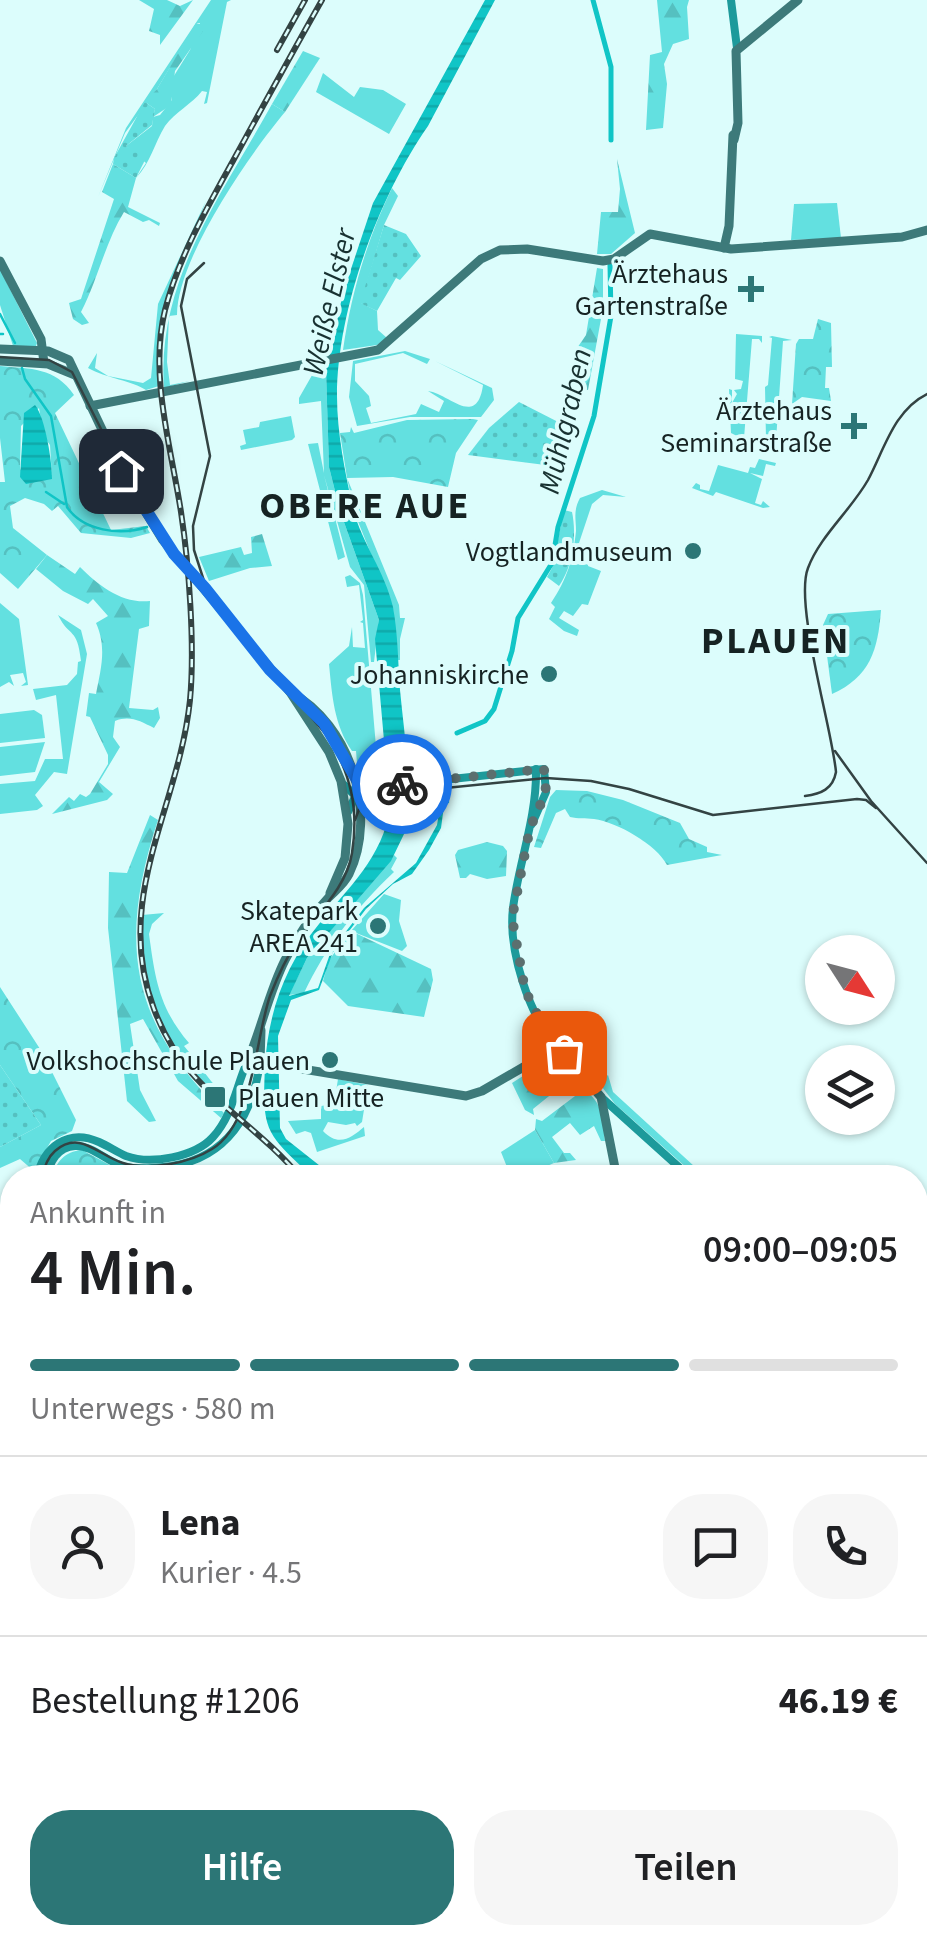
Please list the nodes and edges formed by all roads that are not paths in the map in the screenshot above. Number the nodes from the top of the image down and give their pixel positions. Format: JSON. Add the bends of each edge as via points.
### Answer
{"nodes":[{"id":1,"x":731,"y":0,"type":"edge"},
{"id":2,"x":798,"y":0,"type":"edge"},
{"id":3,"x":737,"y":48,"type":"junction"},
{"id":4,"x":927,"y":230,"type":"edge"},
{"id":5,"x":724,"y":248,"type":"junction"},
{"id":6,"x":0,"y":261,"type":"edge"},
{"id":7,"x":0,"y":350,"type":"edge"},
{"id":8,"x":44,"y":351,"type":"junction"},
{"id":9,"x":0,"y":361,"type":"edge"},
{"id":10,"x":44,"y":363,"type":"junction"},
{"id":11,"x":75,"y":374,"type":"junction"},
{"id":12,"x":84,"y":393,"type":"junction"},
{"id":13,"x":120,"y":399,"type":"junction"},
{"id":14,"x":90,"y":406,"type":"junction"},
{"id":15,"x":290,"y":692,"type":"junction"},
{"id":16,"x":354,"y":775,"type":"junction"},
{"id":17,"x":341,"y":780,"type":"junction"},
{"id":18,"x":380,"y":787,"type":"junction"},
{"id":19,"x":358,"y":797,"type":"junction"},
{"id":20,"x":348,"y":813,"type":"junction"},
{"id":21,"x":362,"y":816,"type":"junction"},
{"id":22,"x":329,"y":897,"type":"junction"},
{"id":23,"x":262,"y":1021,"type":"junction"},
{"id":24,"x":558,"y":1047,"type":"junction"},
{"id":25,"x":248,"y":1060,"type":"junction"},
{"id":26,"x":262,"y":1062,"type":"junction"},
{"id":27,"x":602,"y":1098,"type":"junction"},
{"id":28,"x":622,"y":1115,"type":"junction"},
{"id":29,"x":609,"y":1126,"type":"junction"},
{"id":30,"x":88,"y":1143,"type":"junction"},
{"id":31,"x":41,"y":1165,"type":"edge"},
{"id":32,"x":50,"y":1165,"type":"edge"},
{"id":33,"x":125,"y":1165,"type":"edge"},
{"id":34,"x":169,"y":1165,"type":"edge"},
{"id":35,"x":615,"y":1165,"type":"edge"},
{"id":36,"x":677,"y":1165,"type":"edge"}],
"edges":[{"from":1,"to":3,"type":"street"},
{"from":2,"to":3,"type":"main road"},
{"from":3,"to":5,"type":"main road","via":[[738,127]]},
{"from":4,"to":5,"type":"main road"},
{"from":5,"to":13,"type":"main road","via":[[650,234],[610,260],[527,249],[495,252],[378,350]]},
{"from":6,"to":8,"type":"main road"},
{"from":7,"to":8,"type":"main road"},
{"from":8,"to":10,"type":"main road"},
{"from":8,"to":11,"type":"main road","via":[[70,360]]},
{"from":9,"to":10,"type":"main road"},
{"from":10,"to":11,"type":"main road"},
{"from":11,"to":12,"type":"main road"},
{"from":12,"to":13,"type":"main road"},
{"from":12,"to":14,"type":"main road"},
{"from":13,"to":14,"type":"main road"},
{"from":14,"to":15,"type":"main road","via":[[162,539]]},
{"from":15,"to":16,"type":"main road","via":[[324,723]]},
{"from":15,"to":17,"type":"main road"},
{"from":16,"to":18,"type":"street"},
{"from":16,"to":19,"type":"main road"},
{"from":17,"to":19,"type":"street"},
{"from":17,"to":20,"type":"main road"},
{"from":18,"to":19,"type":"street"},
{"from":18,"to":24,"type":"street","via":[[544,769],[545,796],[530,828],[513,908],[525,990]]},
{"from":19,"to":20,"type":"street"},
{"from":19,"to":21,"type":"main road"},
{"from":19,"to":21,"type":"street","via":[[381,800]]},
{"from":20,"to":22,"type":"main road","via":[[345,858]]},
{"from":21,"to":22,"type":"main road","via":[[350,870]]},
{"from":22,"to":23,"type":"main road","via":[[286,959]]},
{"from":23,"to":25,"type":"main road"},
{"from":23,"to":26,"type":"main road"},
{"from":24,"to":26,"type":"main road","via":[[466,1096]]},
{"from":24,"to":27,"type":"main road"},
{"from":25,"to":26,"type":"main road"},
{"from":25,"to":30,"type":"street","via":[[224,1123],[192,1152],[135,1158]]},
{"from":26,"to":34,"type":"street","via":[[240,1125],[223,1145],[200,1159]]},
{"from":27,"to":28,"type":"street"},
{"from":27,"to":29,"type":"main road"},
{"from":28,"to":29,"type":"street"},
{"from":28,"to":36,"type":"street"},
{"from":29,"to":35,"type":"main road"},
{"from":30,"to":31,"type":"street","via":[[70,1137]]},
{"from":30,"to":32,"type":"street","via":[[62,1150]]},
{"from":30,"to":33,"type":"street"}]}
